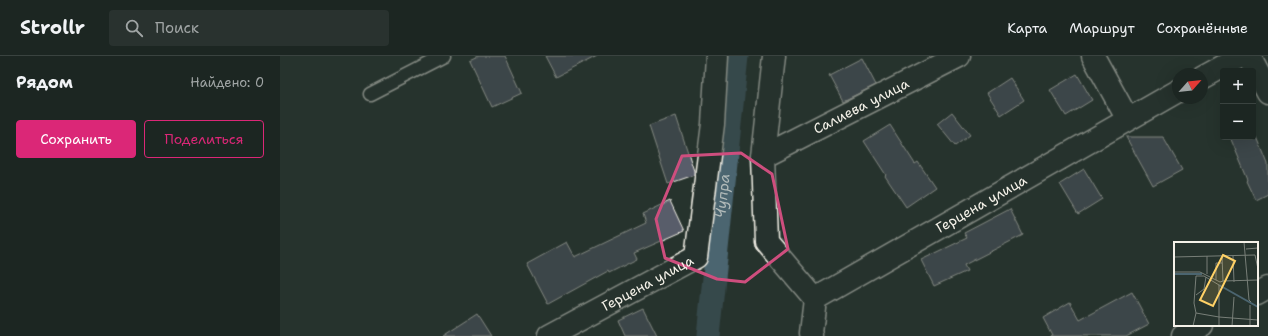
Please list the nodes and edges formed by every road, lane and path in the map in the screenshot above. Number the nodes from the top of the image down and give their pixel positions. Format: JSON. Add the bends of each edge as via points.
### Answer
{"nodes":[{"id":1,"x":444,"y":56,"type":"edge"},
{"id":2,"x":717,"y":56,"type":"edge"},
{"id":3,"x":774,"y":56,"type":"edge"},
{"id":4,"x":959,"y":56,"type":"edge"},
{"id":5,"x":1093,"y":56,"type":"edge"},
{"id":6,"x":1242,"y":56,"type":"edge"},
{"id":7,"x":1249,"y":56,"type":"edge"},
{"id":8,"x":1208,"y":75,"type":"edge"},
{"id":9,"x":1268,"y":92,"type":"edge"},
{"id":10,"x":370,"y":94,"type":"dead end"},
{"id":11,"x":1172,"y":94,"type":"edge"},
{"id":12,"x":1127,"y":118,"type":"junction"},
{"id":13,"x":763,"y":156,"type":"junction"},
{"id":14,"x":1268,"y":288,"type":"edge"},
{"id":15,"x":1258,"y":293,"type":"edge"},
{"id":16,"x":815,"y":299,"type":"junction"},
{"id":17,"x":1200,"y":326,"type":"edge"},
{"id":18,"x":812,"y":335,"type":"edge"},
{"id":19,"x":549,"y":336,"type":"edge"},
{"id":20,"x":1183,"y":336,"type":"edge"}],
"edges":[{"from":1,"to":10,"type":"lane"},
{"from":2,"to":19,"type":"street","name":"Герцена улица","via":[[713,124],[696,257]]},
{"from":3,"to":13,"type":"street"},
{"from":4,"to":13,"type":"street","name":"Салиева улица"},
{"from":5,"to":12,"type":"street"},
{"from":6,"to":8,"type":"street"},
{"from":7,"to":9,"type":"street"},
{"from":11,"to":12,"type":"street","name":"Герцена улица"},
{"from":12,"to":16,"type":"street","name":"Герцена улица"},
{"from":13,"to":16,"type":"street","via":[[766,241]]},
{"from":14,"to":15,"type":"street"},
{"from":16,"to":18,"type":"street"},
{"from":17,"to":20,"type":"street"}]}
